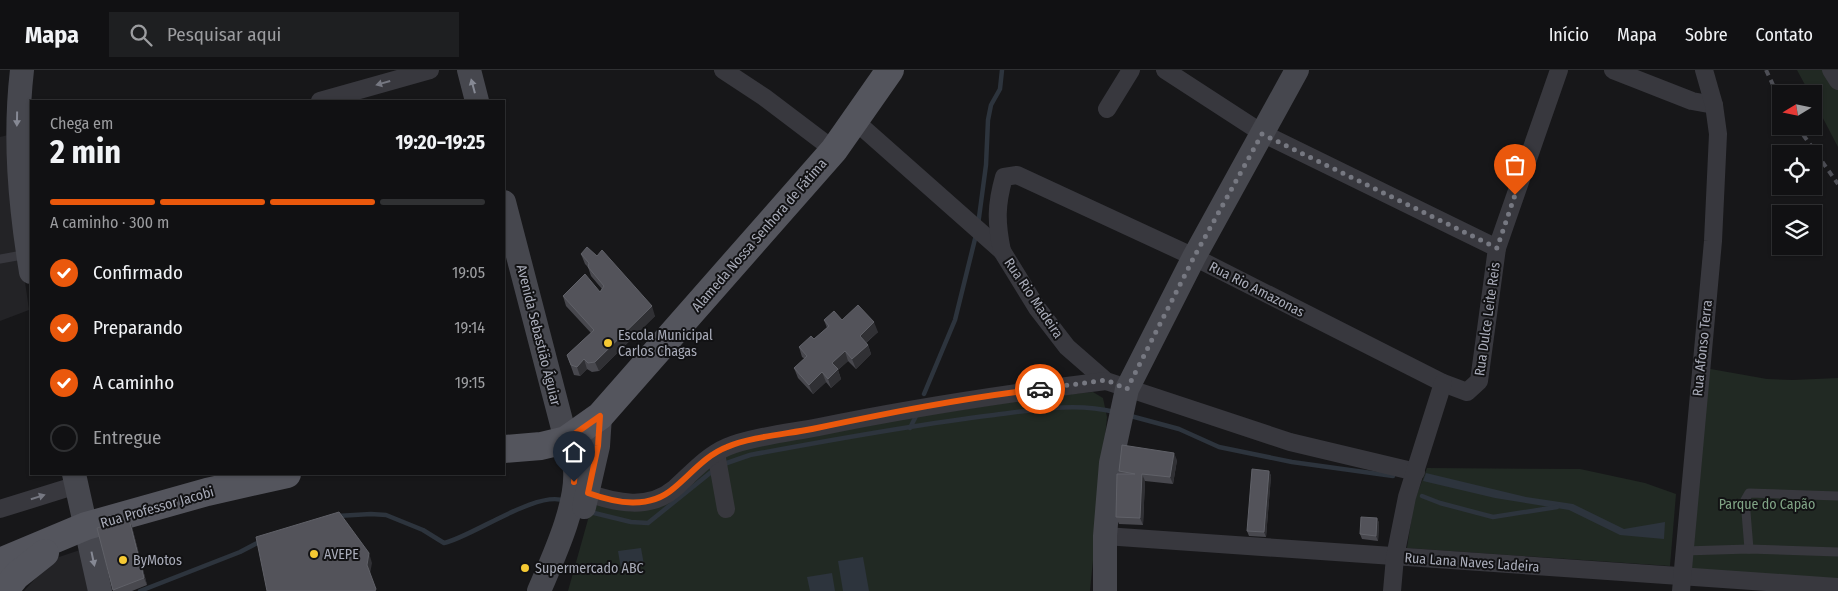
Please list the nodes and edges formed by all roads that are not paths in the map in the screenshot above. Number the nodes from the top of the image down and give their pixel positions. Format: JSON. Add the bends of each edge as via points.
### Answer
{"nodes":[{"id":1,"x":22,"y":70,"type":"edge"},
{"id":2,"x":430,"y":70,"type":"edge"},
{"id":3,"x":469,"y":70,"type":"edge"},
{"id":4,"x":723,"y":70,"type":"edge"},
{"id":5,"x":890,"y":70,"type":"edge"},
{"id":6,"x":1131,"y":70,"type":"edge"},
{"id":7,"x":1165,"y":70,"type":"edge"},
{"id":8,"x":1297,"y":70,"type":"edge"},
{"id":9,"x":1559,"y":70,"type":"edge"},
{"id":10,"x":1613,"y":70,"type":"edge"},
{"id":11,"x":1704,"y":70,"type":"edge"},
{"id":12,"x":1831,"y":70,"type":"edge"},
{"id":13,"x":1838,"y":81,"type":"edge"},
{"id":14,"x":324,"y":100,"type":"edge"},
{"id":15,"x":477,"y":100,"type":"edge"},
{"id":16,"x":1714,"y":105,"type":"junction"},
{"id":17,"x":1108,"y":109,"type":"dead end"},
{"id":18,"x":854,"y":120,"type":"junction"},
{"id":19,"x":1262,"y":134,"type":"junction"},
{"id":20,"x":834,"y":150,"type":"junction"},
{"id":21,"x":25,"y":176,"type":"edge"},
{"id":22,"x":505,"y":206,"type":"edge"},
{"id":23,"x":1497,"y":248,"type":"junction"},
{"id":24,"x":1002,"y":251,"type":"junction"},
{"id":25,"x":1194,"y":257,"type":"junction"},
{"id":26,"x":0,"y":259,"type":"edge"},
{"id":27,"x":30,"y":263,"type":"edge"},
{"id":28,"x":1443,"y":383,"type":"junction"},
{"id":29,"x":1467,"y":392,"type":"joint"},
{"id":30,"x":1119,"y":398,"type":"junction"},
{"id":31,"x":600,"y":416,"type":"junction"},
{"id":32,"x":566,"y":440,"type":"junction"},
{"id":33,"x":505,"y":450,"type":"edge"},
{"id":34,"x":716,"y":454,"type":"junction"},
{"id":35,"x":1416,"y":472,"type":"junction"},
{"id":36,"x":283,"y":475,"type":"edge"},
{"id":37,"x":76,"y":479,"type":"edge"},
{"id":38,"x":1838,"y":496,"type":"edge"},
{"id":39,"x":580,"y":503,"type":"junction"},
{"id":40,"x":0,"y":509,"type":"edge"},
{"id":41,"x":726,"y":509,"type":"dead end"},
{"id":42,"x":80,"y":529,"type":"junction"},
{"id":43,"x":1105,"y":536,"type":"junction"},
{"id":44,"x":1749,"y":549,"type":"junction"},
{"id":45,"x":1684,"y":551,"type":"junction"},
{"id":46,"x":1838,"y":552,"type":"edge"},
{"id":47,"x":1395,"y":556,"type":"junction"},
{"id":48,"x":0,"y":562,"type":"edge"},
{"id":49,"x":1682,"y":584,"type":"edge"},
{"id":50,"x":1838,"y":587,"type":"edge"},
{"id":51,"x":4,"y":591,"type":"edge"},
{"id":52,"x":100,"y":591,"type":"edge"},
{"id":53,"x":539,"y":591,"type":"edge"},
{"id":54,"x":557,"y":591,"type":"edge"},
{"id":55,"x":1105,"y":591,"type":"edge"},
{"id":56,"x":1392,"y":591,"type":"edge"}],
"edges":[{"from":1,"to":21,"type":"street","one_way":true,"via":[[17,121]]},
{"from":2,"to":14,"type":"street","one_way":true},
{"from":15,"to":3,"type":"street","one_way":true},
{"from":4,"to":20,"type":"street","via":[[764,96]]},
{"from":5,"to":18,"type":"main road","name":"Alameda Nossa Senhora de Fátima"},
{"from":6,"to":17,"type":"street"},
{"from":7,"to":19,"type":"street"},
{"from":8,"to":19,"type":"street"},
{"from":9,"to":23,"type":"street","name":"Rua Dulce Leite Reis"},
{"from":10,"to":16,"type":"street","via":[[1692,101]]},
{"from":11,"to":16,"type":"street","name":"Rua Afonso Terra"},
{"from":12,"to":13,"type":"street"},
{"from":16,"to":45,"type":"street","name":"Rua Afonso Terra","via":[[1718,134],[1713,241]]},
{"from":18,"to":20,"type":"main road","name":"Alameda Nossa Senhora de Fátima"},
{"from":18,"to":24,"type":"street","name":"Rua Rio Madeira"},
{"from":19,"to":23,"type":"street"},
{"from":19,"to":25,"type":"street"},
{"from":20,"to":31,"type":"main road","name":"Alameda Nossa Senhora de Fátima"},
{"from":21,"to":27,"type":"street"},
{"from":22,"to":32,"type":"street","name":"Avenida Sebastião Águiar"},
{"from":23,"to":29,"type":"street","name":"Rua Dulce Leite Reis","via":[[1479,381]]},
{"from":24,"to":25,"type":"street","name":"Rua Rio Amazonas","via":[[996,221],[998,196],[1004,177],[1017,175]]},
{"from":24,"to":30,"type":"street","name":"Rua Rio Madeira","via":[[1037,308],[1067,347]]},
{"from":25,"to":28,"type":"street","name":"Rua Rio Amazonas"},
{"from":25,"to":30,"type":"street"},
{"from":26,"to":27,"type":"lane"},
{"from":28,"to":29,"type":"street","name":"Rua Rio Amazonas"},
{"from":28,"to":35,"type":"street"},
{"from":30,"to":34,"type":"street","via":[[1002,393],[892,412],[727,447]]},
{"from":30,"to":35,"type":"street","name":"Rua Rio Madeira"},
{"from":30,"to":43,"type":"street"},
{"from":31,"to":32,"type":"main road"},
{"from":31,"to":39,"type":"street","via":[[598,446]]},
{"from":32,"to":33,"type":"main road"},
{"from":32,"to":39,"type":"street","name":"Avenida Sebastião Águiar"},
{"from":34,"to":39,"type":"street","via":[[655,500],[637,504],[605,499]]},
{"from":34,"to":41,"type":"street"},
{"from":35,"to":47,"type":"street","via":[[1407,497]]},
{"from":36,"to":42,"type":"main road","name":"Rua Professor Jacobi","via":[[207,492]]},
{"from":40,"to":37,"type":"street","one_way":true},
{"from":37,"to":42,"type":"street"},
{"from":38,"to":44,"type":"lane","via":[[1749,494],[1745,500]]},
{"from":39,"to":53,"type":"street"},
{"from":39,"to":54,"type":"street"},
{"from":42,"to":48,"type":"main road","name":"Rua Professor Jacobi"},
{"from":42,"to":51,"type":"main road","via":[[16,576]]},
{"from":42,"to":52,"type":"street","one_way":true},
{"from":43,"to":47,"type":"street","name":"Rua Lana Naves Ladeira"},
{"from":43,"to":55,"type":"street"},
{"from":44,"to":45,"type":"lane"},
{"from":44,"to":46,"type":"lane"},
{"from":45,"to":49,"type":"street","name":"Rua Afonso Terra"},
{"from":47,"to":49,"type":"street","name":"Rua Lana Naves Ladeira"},
{"from":47,"to":56,"type":"street"},
{"from":49,"to":50,"type":"street","name":"Rua Lana Naves Ladeira"}]}
